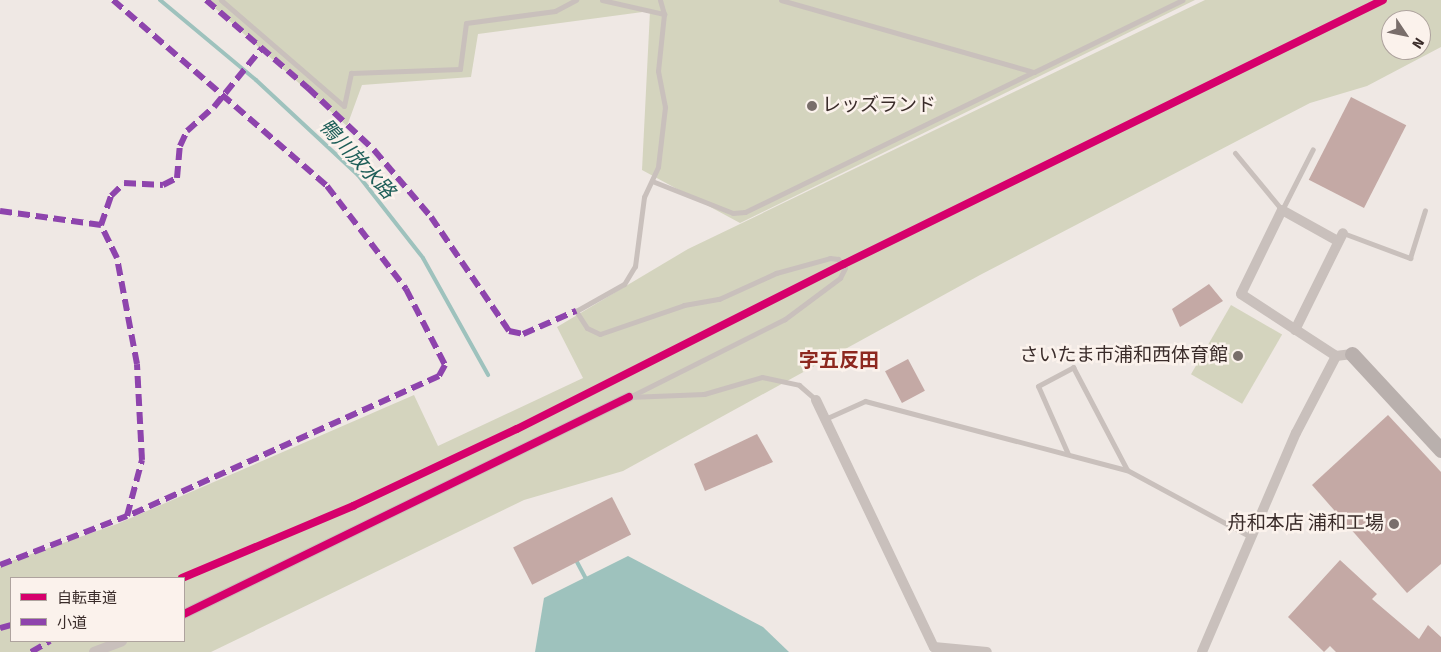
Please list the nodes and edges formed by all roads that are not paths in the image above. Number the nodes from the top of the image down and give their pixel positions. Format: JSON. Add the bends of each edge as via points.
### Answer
{"nodes":[{"id":1,"x":221,"y":0,"type":"edge"},
{"id":2,"x":576,"y":0,"type":"edge"},
{"id":3,"x":602,"y":0,"type":"edge"},
{"id":4,"x":660,"y":0,"type":"edge"},
{"id":5,"x":780,"y":0,"type":"edge"},
{"id":6,"x":1182,"y":0,"type":"edge"},
{"id":7,"x":664,"y":14,"type":"junction"},
{"id":8,"x":1034,"y":72,"type":"junction"},
{"id":9,"x":1313,"y":149,"type":"dead end"},
{"id":10,"x":1235,"y":153,"type":"dead end"},
{"id":11,"x":652,"y":181,"type":"junction"},
{"id":12,"x":1282,"y":210,"type":"junction"},
{"id":13,"x":1425,"y":210,"type":"dead end"},
{"id":14,"x":1340,"y":237,"type":"junction"},
{"id":15,"x":1295,"y":330,"type":"junction"},
{"id":16,"x":1352,"y":354,"type":"joint"},
{"id":17,"x":1336,"y":356,"type":"junction"},
{"id":18,"x":629,"y":397,"type":"junction"},
{"id":19,"x":816,"y":400,"type":"joint"},
{"id":20,"x":825,"y":419,"type":"junction"},
{"id":21,"x":1441,"y":450,"type":"edge"},
{"id":22,"x":1068,"y":454,"type":"junction"},
{"id":23,"x":1127,"y":470,"type":"junction"},
{"id":24,"x":1251,"y":538,"type":"junction"},
{"id":25,"x":185,"y":614,"type":"edge"},
{"id":26,"x":119,"y":642,"type":"edge"},
{"id":27,"x":94,"y":652,"type":"edge"},
{"id":28,"x":987,"y":652,"type":"edge"},
{"id":29,"x":1202,"y":652,"type":"edge"}],
"edges":[{"from":1,"to":2,"type":"lane","via":[[344,106],[352,73],[460,69],[466,23],[555,11]]},
{"from":3,"to":7,"type":"lane"},
{"from":4,"to":7,"type":"lane"},
{"from":5,"to":8,"type":"lane"},
{"from":6,"to":8,"type":"lane"},
{"from":7,"to":11,"type":"lane","via":[[658,71],[665,107],[658,167]]},
{"from":8,"to":11,"type":"lane","via":[[745,212],[732,213]]},
{"from":9,"to":12,"type":"lane"},
{"from":10,"to":12,"type":"lane"},
{"from":11,"to":18,"type":"lane","via":[[644,197],[635,266],[630,279],[576,311],[593,333],[609,331],[684,305],[719,299],[764,277],[830,258],[844,264],[844,272],[785,319]]},
{"from":12,"to":14,"type":"street"},
{"from":12,"to":15,"type":"street","via":[[1241,294]]},
{"from":13,"to":14,"type":"lane","via":[[1410,258]]},
{"from":14,"to":15,"type":"street"},
{"from":15,"to":17,"type":"street"},
{"from":16,"to":17,"type":"street"},
{"from":16,"to":21,"type":"street"},
{"from":17,"to":24,"type":"street","via":[[1296,433]]},
{"from":18,"to":19,"type":"lane","via":[[704,394],[762,377],[798,385]]},
{"from":18,"to":25,"type":"street"},
{"from":19,"to":20,"type":"street"},
{"from":20,"to":22,"type":"lane","via":[[865,401]]},
{"from":20,"to":28,"type":"street","via":[[934,647]]},
{"from":22,"to":23,"type":"lane"},
{"from":22,"to":23,"type":"lane","via":[[1038,386],[1073,367]]},
{"from":23,"to":24,"type":"lane"},
{"from":24,"to":29,"type":"street"},
{"from":26,"to":27,"type":"street"}]}
